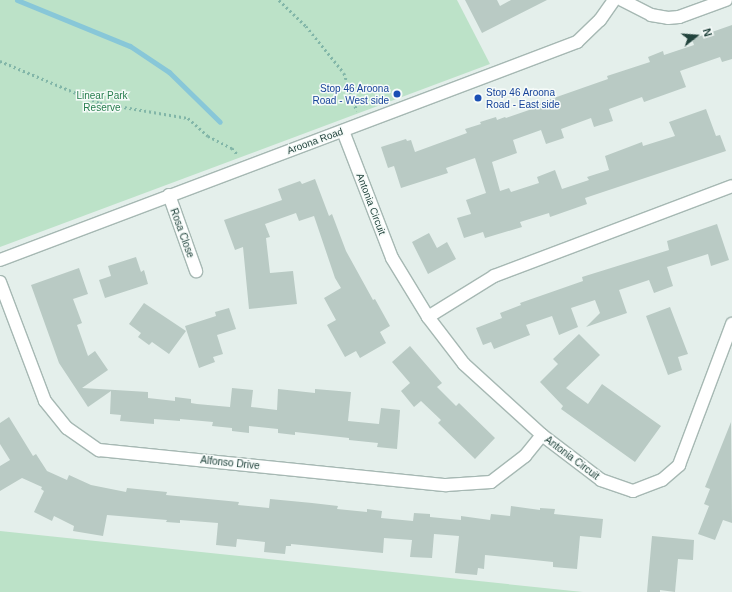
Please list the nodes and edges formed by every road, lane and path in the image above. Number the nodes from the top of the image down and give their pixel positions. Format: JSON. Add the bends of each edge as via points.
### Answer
{"nodes":[{"id":1,"x":279,"y":0,"type":"edge"},
{"id":2,"x":614,"y":0,"type":"edge"},
{"id":3,"x":622,"y":0,"type":"edge"},
{"id":4,"x":726,"y":0,"type":"edge"},
{"id":5,"x":0,"y":61,"type":"edge"},
{"id":6,"x":362,"y":124,"type":"junction"},
{"id":7,"x":343,"y":131,"type":"junction"},
{"id":8,"x":247,"y":166,"type":"junction"},
{"id":9,"x":732,"y":186,"type":"edge"},
{"id":10,"x":169,"y":195,"type":"junction"},
{"id":11,"x":0,"y":260,"type":"edge"},
{"id":12,"x":196,"y":271,"type":"dead end"},
{"id":13,"x":0,"y":282,"type":"edge"},
{"id":14,"x":428,"y":316,"type":"junction"},
{"id":15,"x":732,"y":324,"type":"edge"},
{"id":16,"x":542,"y":435,"type":"junction"}],
"edges":[{"from":1,"to":6,"type":"path","via":[[306,26],[344,73]]},
{"from":2,"to":6,"type":"street","name":"Aroona Road","via":[[600,20],[577,42]]},
{"from":3,"to":4,"type":"street","via":[[651,15],[668,18],[679,17]]},
{"from":5,"to":8,"type":"path","via":[[100,102],[188,118],[208,136],[232,148]]},
{"from":6,"to":7,"type":"street","name":"Aroona Road"},
{"from":7,"to":8,"type":"street","name":"Aroona Road"},
{"from":7,"to":14,"type":"street","name":"Antonia Circuit","via":[[392,258]]},
{"from":8,"to":10,"type":"street","name":"Aroona Road"},
{"from":9,"to":14,"type":"street","via":[[494,276]]},
{"from":10,"to":11,"type":"street","name":"Aroona Road"},
{"from":10,"to":12,"type":"street","name":"Rosa Close"},
{"from":13,"to":16,"type":"street","name":"Alfonso Drive","via":[[45,401],[67,428],[99,450],[446,485],[491,482],[525,456]]},
{"from":14,"to":16,"type":"street","name":"Antonia Circuit","via":[[464,364]]},
{"from":15,"to":16,"type":"street","name":"Antonia Circuit","via":[[679,465],[662,480],[634,491],[601,480]]}]}
